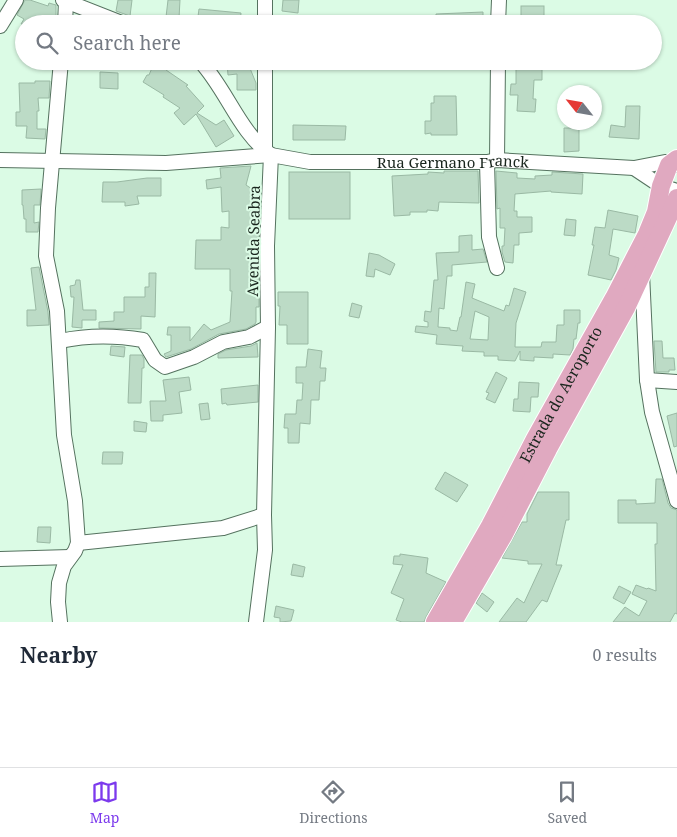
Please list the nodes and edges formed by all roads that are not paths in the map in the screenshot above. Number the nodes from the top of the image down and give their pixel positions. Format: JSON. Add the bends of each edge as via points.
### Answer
{"nodes":[{"id":1,"x":16,"y":0,"type":"edge"},
{"id":2,"x":265,"y":0,"type":"edge"},
{"id":3,"x":499,"y":0,"type":"edge"},
{"id":4,"x":65,"y":1,"type":"edge"},
{"id":5,"x":64,"y":15,"type":"edge"},
{"id":6,"x":101,"y":15,"type":"edge"},
{"id":7,"x":265,"y":15,"type":"edge"},
{"id":8,"x":498,"y":15,"type":"edge"},
{"id":9,"x":0,"y":26,"type":"edge"},
{"id":10,"x":60,"y":70,"type":"edge"},
{"id":11,"x":208,"y":70,"type":"edge"},
{"id":12,"x":265,"y":70,"type":"edge"},
{"id":13,"x":497,"y":70,"type":"edge"},
{"id":14,"x":268,"y":153,"type":"junction"},
{"id":15,"x":0,"y":160,"type":"edge"},
{"id":16,"x":492,"y":161,"type":"junction"},
{"id":17,"x":53,"y":162,"type":"junction"},
{"id":18,"x":675,"y":162,"type":"edge"},
{"id":19,"x":634,"y":168,"type":"junction"},
{"id":20,"x":669,"y":188,"type":"edge"},
{"id":21,"x":677,"y":198,"type":"edge"},
{"id":22,"x":652,"y":238,"type":"junction"},
{"id":23,"x":638,"y":266,"type":"junction"},
{"id":24,"x":497,"y":268,"type":"dead end"},
{"id":25,"x":268,"y":327,"type":"junction"},
{"id":26,"x":60,"y":341,"type":"junction"},
{"id":27,"x":647,"y":380,"type":"junction"},
{"id":28,"x":677,"y":382,"type":"edge"},
{"id":29,"x":677,"y":501,"type":"edge"},
{"id":30,"x":264,"y":515,"type":"junction"},
{"id":31,"x":78,"y":543,"type":"junction"},
{"id":32,"x":70,"y":557,"type":"junction"},
{"id":33,"x":0,"y":559,"type":"edge"},
{"id":34,"x":60,"y":622,"type":"edge"},
{"id":35,"x":256,"y":622,"type":"edge"},
{"id":36,"x":435,"y":622,"type":"edge"},
{"id":37,"x":453,"y":622,"type":"edge"}],
"edges":[{"from":1,"to":9,"type":"street"},
{"from":2,"to":7,"type":"street"},
{"from":3,"to":8,"type":"street"},
{"from":4,"to":5,"type":"street"},
{"from":4,"to":6,"type":"street"},
{"from":10,"to":17,"type":"street"},
{"from":11,"to":14,"type":"street","via":[[250,135]]},
{"from":12,"to":14,"type":"street","name":"Avenida Seabra"},
{"from":13,"to":16,"type":"street"},
{"from":14,"to":16,"type":"street","name":"Rua Germano Franck","via":[[310,162]]},
{"from":14,"to":17,"type":"street","name":"Rua Germano Franck","via":[[166,163]]},
{"from":14,"to":25,"type":"street","name":"Avenida Seabra"},
{"from":15,"to":17,"type":"street","name":"Rua Germano Franck"},
{"from":16,"to":19,"type":"street","name":"Rua Germano Franck"},
{"from":16,"to":24,"type":"street","via":[[489,237]]},
{"from":17,"to":26,"type":"street","via":[[46,256]]},
{"from":18,"to":19,"type":"street","name":"Rua Germano Franck"},
{"from":18,"to":20,"type":"main road","name":"Estrada do Aeroporto"},
{"from":19,"to":20,"type":"street","name":"Rua Germano Franck"},
{"from":20,"to":22,"type":"main road","name":"Estrada do Aeroporto","via":[[656,212]]},
{"from":21,"to":22,"type":"main road","name":"Estrada do Aeroporto"},
{"from":22,"to":23,"type":"main road","name":"Estrada do Aeroporto"},
{"from":23,"to":27,"type":"street"},
{"from":23,"to":36,"type":"main road","name":"Estrada do Aeroporto","via":[[535,439]]},
{"from":23,"to":37,"type":"main road","name":"Estrada do Aeroporto","via":[[626,308]]},
{"from":25,"to":26,"type":"street","via":[[165,367],[155,360],[143,340],[119,335],[80,336]]},
{"from":25,"to":30,"type":"street","name":"Avenida Seabra"},
{"from":26,"to":31,"type":"street","via":[[64,435]]},
{"from":27,"to":28,"type":"street"},
{"from":27,"to":29,"type":"street","via":[[652,412]]},
{"from":30,"to":31,"type":"street","via":[[223,528]]},
{"from":30,"to":35,"type":"street","name":"Avenida Seabra","via":[[265,550]]},
{"from":31,"to":32,"type":"street"},
{"from":32,"to":33,"type":"street"},
{"from":32,"to":34,"type":"street","via":[[59,583]]}]}
